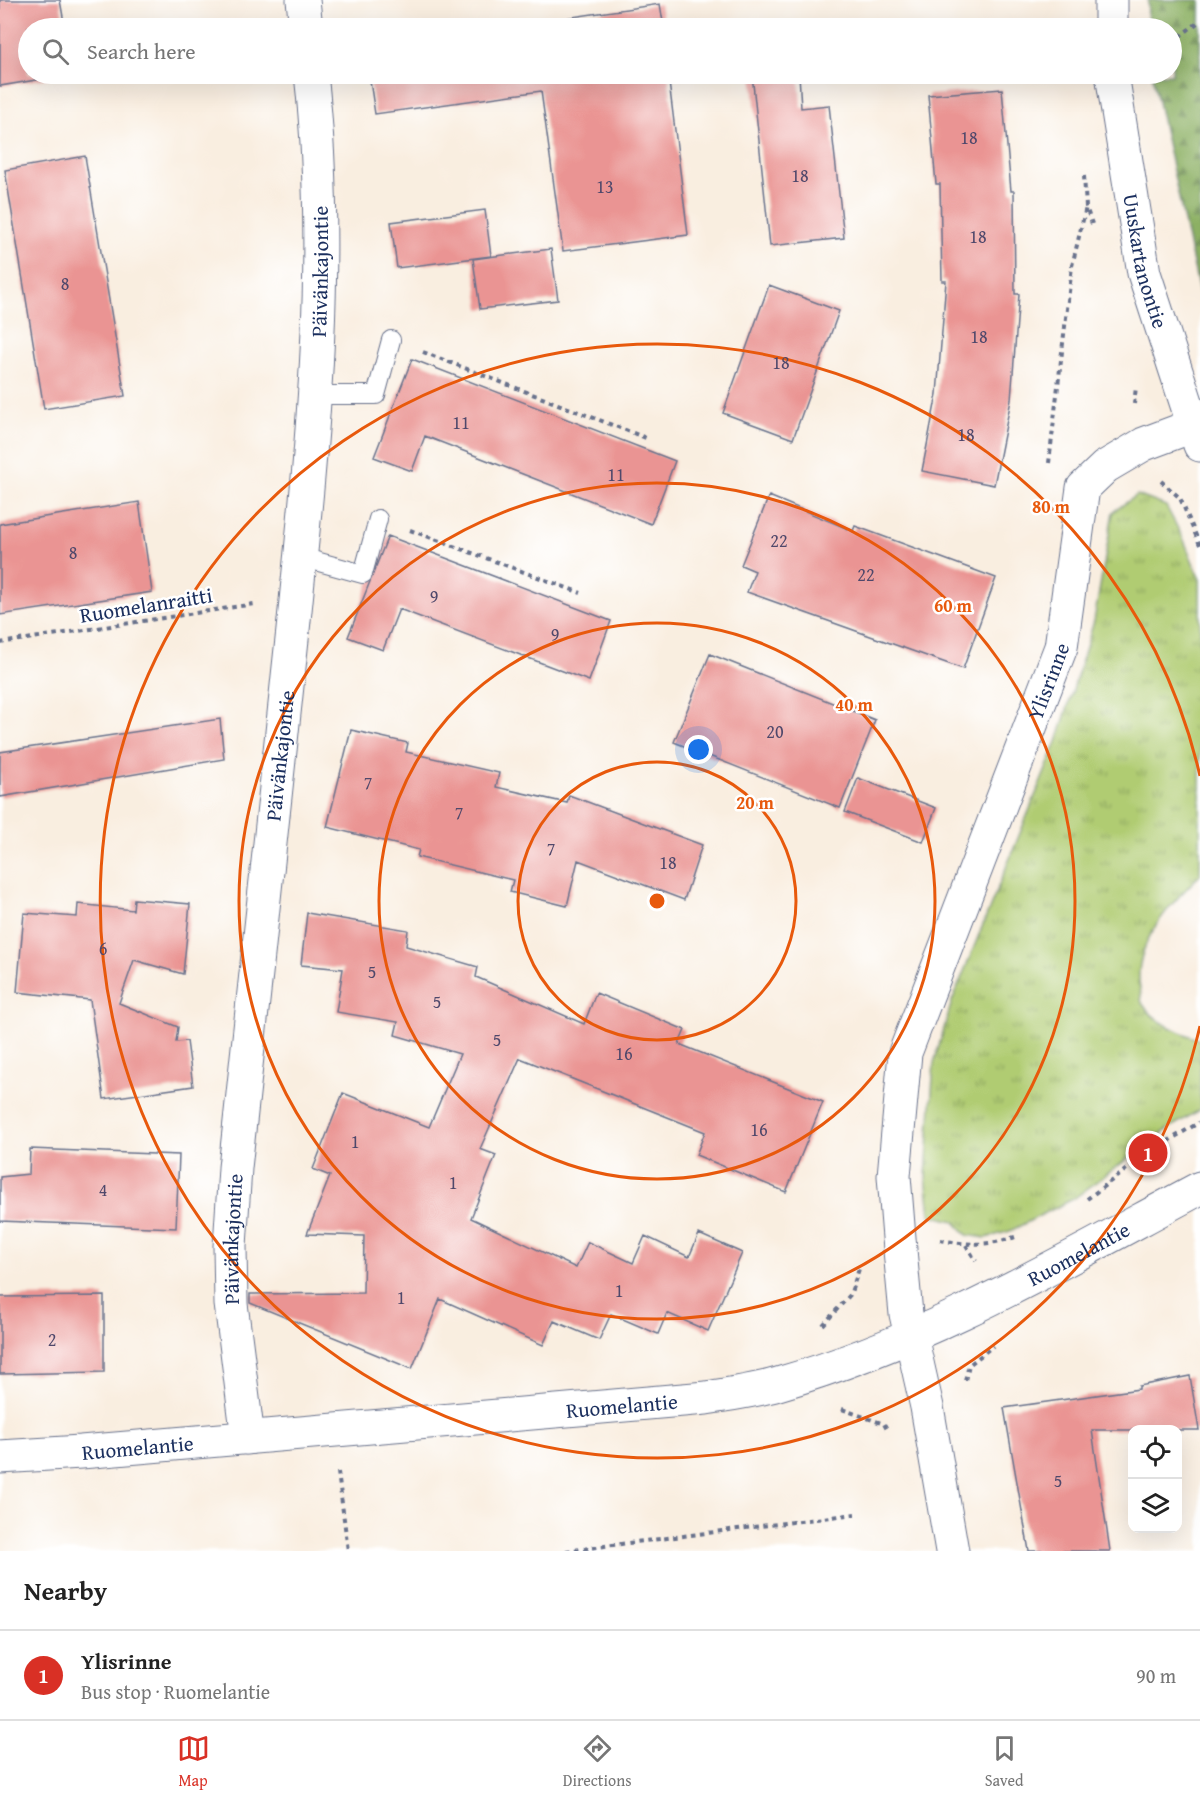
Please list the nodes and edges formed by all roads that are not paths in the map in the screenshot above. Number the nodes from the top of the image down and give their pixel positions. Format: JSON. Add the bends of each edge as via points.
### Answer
{"nodes":[{"id":1,"x":303,"y":0,"type":"edge"},
{"id":2,"x":1110,"y":0,"type":"edge"},
{"id":3,"x":305,"y":18,"type":"edge"},
{"id":4,"x":1111,"y":18,"type":"edge"},
{"id":5,"x":312,"y":84,"type":"edge"},
{"id":6,"x":1114,"y":84,"type":"edge"},
{"id":7,"x":391,"y":340,"type":"road end"},
{"id":8,"x":315,"y":395,"type":"junction"},
{"id":9,"x":1196,"y":435,"type":"edge"},
{"id":10,"x":378,"y":519,"type":"road end"},
{"id":11,"x":301,"y":557,"type":"junction"},
{"id":12,"x":1200,"y":1188,"type":"edge"},
{"id":13,"x":912,"y":1336,"type":"junction"},
{"id":14,"x":248,"y":1438,"type":"junction"},
{"id":15,"x":0,"y":1457,"type":"edge"},
{"id":16,"x":952,"y":1551,"type":"edge"}],
"edges":[{"from":1,"to":3,"type":"street"},
{"from":2,"to":4,"type":"street"},
{"from":5,"to":8,"type":"street","name":"Päivänkajontie","via":[[318,185]]},
{"from":6,"to":9,"type":"street","name":"Uuskartanontie","via":[[1144,273]]},
{"from":7,"to":8,"type":"lane","via":[[376,395]]},
{"from":8,"to":11,"type":"street","name":"Päivänkajontie"},
{"from":9,"to":13,"type":"street","name":"Ylisrinne","via":[[1144,444],[1105,467],[1083,488],[1061,647],[905,1053],[894,1176],[906,1314]]},
{"from":10,"to":11,"type":"lane","via":[[363,574]]},
{"from":11,"to":14,"type":"street","name":"Päivänkajontie","via":[[238,1133],[230,1246],[231,1304]]},
{"from":12,"to":13,"type":"street","name":"Ruomelantie","via":[[996,1297]]},
{"from":13,"to":14,"type":"street","name":"Ruomelantie","via":[[776,1385],[706,1398]]},
{"from":13,"to":16,"type":"street","name":"Ylisrinne"},
{"from":14,"to":15,"type":"street","name":"Ruomelantie"}]}
